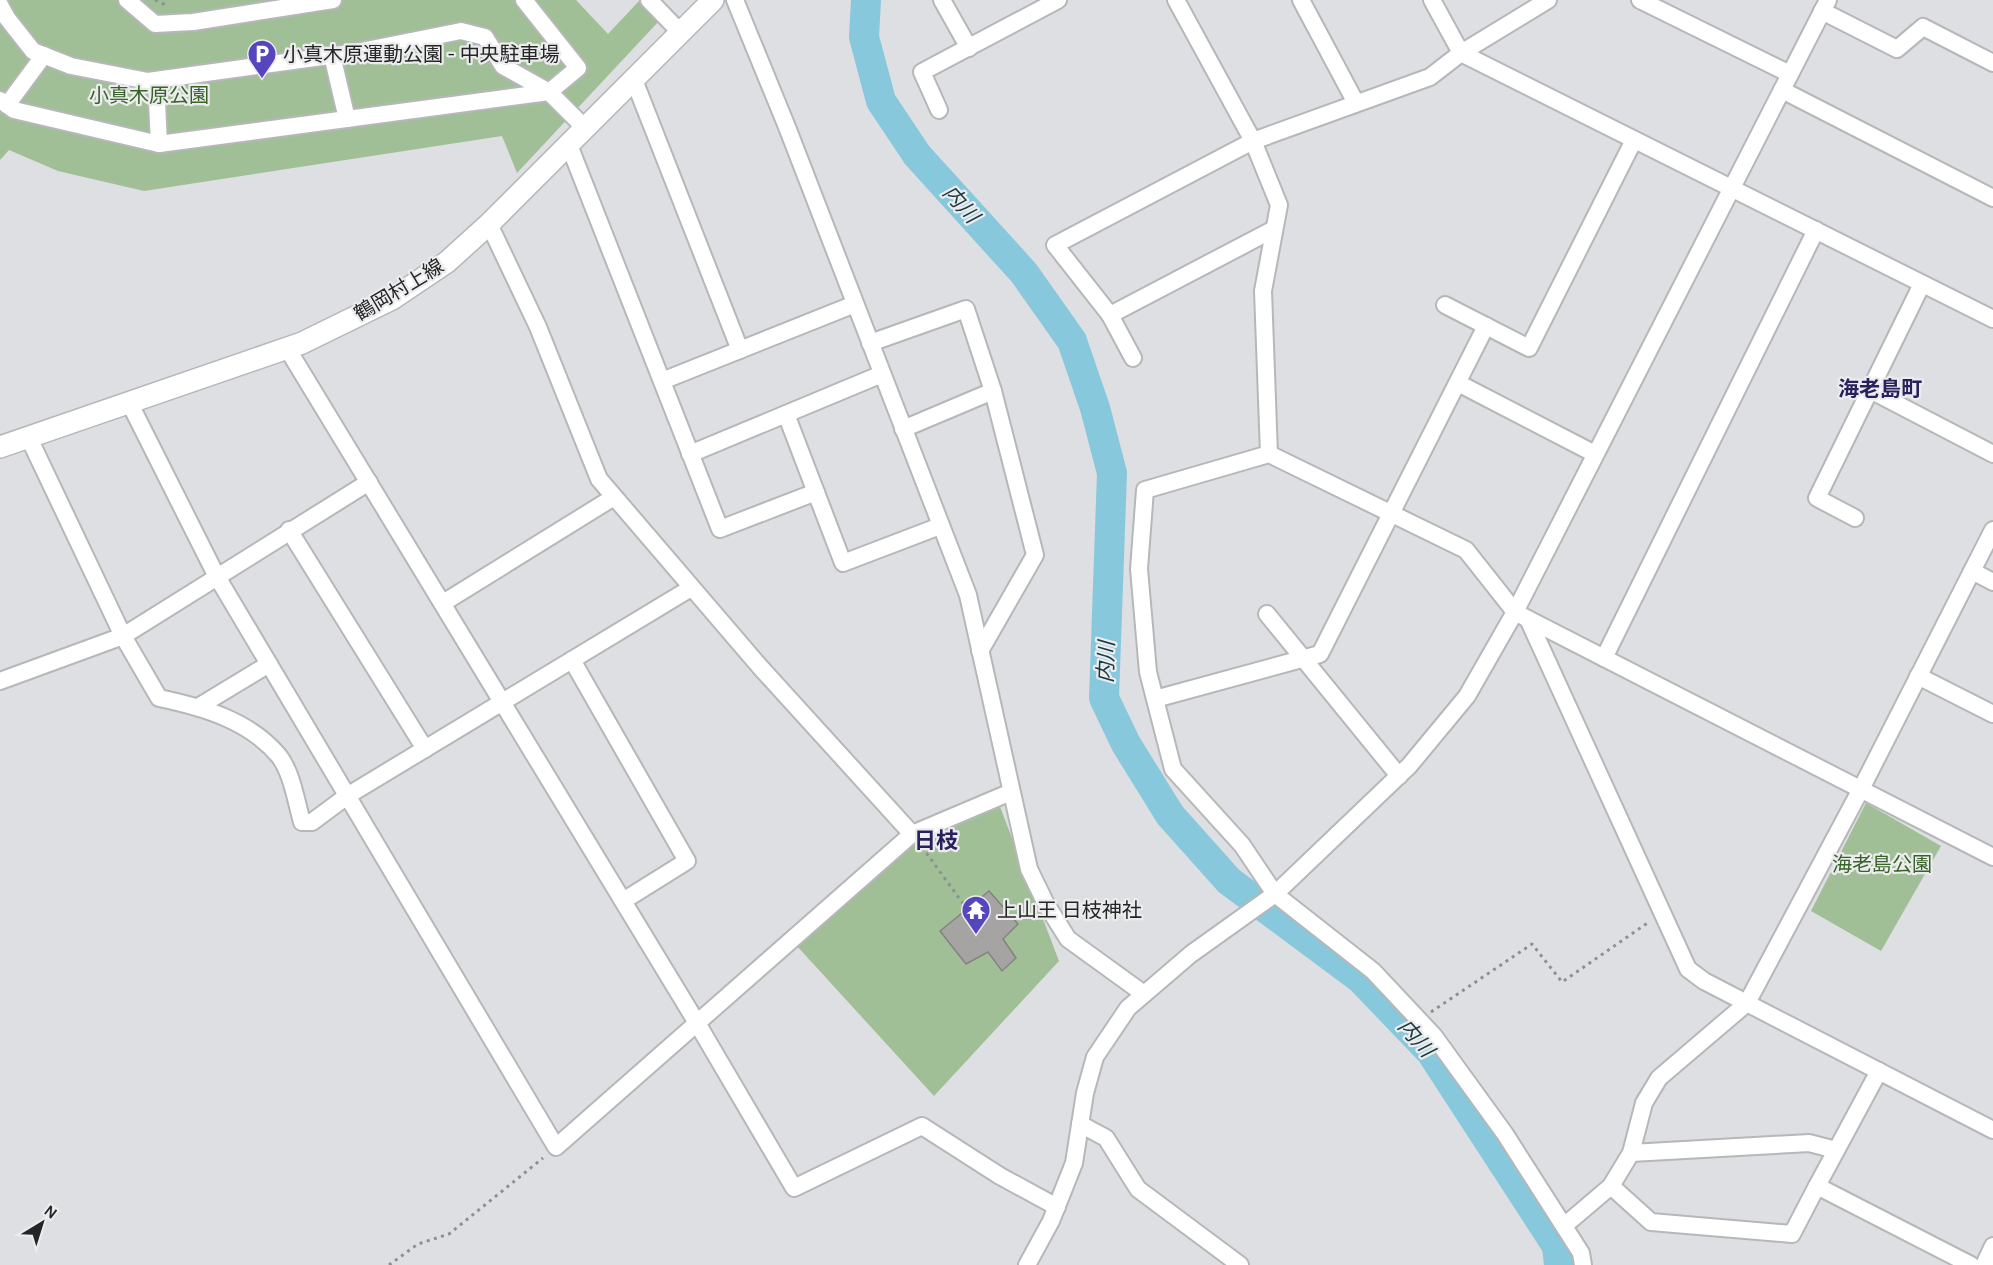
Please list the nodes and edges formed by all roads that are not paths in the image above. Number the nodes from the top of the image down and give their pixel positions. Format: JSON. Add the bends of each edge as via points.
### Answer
{"nodes":[{"id":1,"x":127,"y":0,"type":"edge"},
{"id":2,"x":333,"y":0,"type":"edge"},
{"id":3,"x":524,"y":0,"type":"edge"},
{"id":4,"x":649,"y":0,"type":"edge"},
{"id":5,"x":713,"y":0,"type":"edge"},
{"id":6,"x":735,"y":0,"type":"edge"},
{"id":7,"x":942,"y":0,"type":"edge"},
{"id":8,"x":1058,"y":0,"type":"edge"},
{"id":9,"x":1176,"y":0,"type":"edge"},
{"id":10,"x":1301,"y":0,"type":"edge"},
{"id":11,"x":1432,"y":0,"type":"edge"},
{"id":12,"x":1548,"y":0,"type":"edge"},
{"id":13,"x":1640,"y":0,"type":"edge"},
{"id":14,"x":1825,"y":3,"type":"edge"},
{"id":15,"x":0,"y":4,"type":"edge"},
{"id":16,"x":681,"y":33,"type":"junction"},
{"id":17,"x":969,"y":48,"type":"junction"},
{"id":18,"x":1461,"y":53,"type":"junction"},
{"id":19,"x":44,"y":55,"type":"junction"},
{"id":20,"x":332,"y":55,"type":"junction"},
{"id":21,"x":1993,"y":63,"type":"edge"},
{"id":22,"x":1790,"y":74,"type":"junction"},
{"id":23,"x":156,"y":80,"type":"junction"},
{"id":24,"x":634,"y":80,"type":"junction"},
{"id":25,"x":1782,"y":90,"type":"junction"},
{"id":26,"x":549,"y":92,"type":"junction"},
{"id":27,"x":4,"y":102,"type":"edge"},
{"id":28,"x":1356,"y":103,"type":"junction"},
{"id":29,"x":939,"y":110,"type":"dead end"},
{"id":30,"x":347,"y":119,"type":"junction"},
{"id":31,"x":585,"y":128,"type":"junction"},
{"id":32,"x":1634,"y":140,"type":"junction"},
{"id":33,"x":1253,"y":141,"type":"junction"},
{"id":34,"x":159,"y":144,"type":"junction"},
{"id":35,"x":569,"y":145,"type":"junction"},
{"id":36,"x":1732,"y":188,"type":"junction"},
{"id":37,"x":1993,"y":198,"type":"edge"},
{"id":38,"x":489,"y":225,"type":"junction"},
{"id":39,"x":1274,"y":229,"type":"junction"},
{"id":40,"x":1816,"y":230,"type":"junction"},
{"id":41,"x":1922,"y":284,"type":"junction"},
{"id":42,"x":855,"y":304,"type":"junction"},
{"id":43,"x":1445,"y":305,"type":"dead end"},
{"id":44,"x":1110,"y":315,"type":"junction"},
{"id":45,"x":1993,"y":319,"type":"edge"},
{"id":46,"x":1486,"y":326,"type":"junction"},
{"id":47,"x":870,"y":343,"type":"junction"},
{"id":48,"x":287,"y":348,"type":"junction"},
{"id":49,"x":740,"y":350,"type":"junction"},
{"id":50,"x":1133,"y":358,"type":"dead end"},
{"id":51,"x":882,"y":374,"type":"junction"},
{"id":52,"x":662,"y":381,"type":"junction"},
{"id":53,"x":1458,"y":383,"type":"junction"},
{"id":54,"x":1870,"y":390,"type":"junction"},
{"id":55,"x":993,"y":391,"type":"junction"},
{"id":56,"x":129,"y":402,"type":"junction"},
{"id":57,"x":786,"y":414,"type":"junction"},
{"id":58,"x":903,"y":429,"type":"junction"},
{"id":59,"x":29,"y":438,"type":"junction"},
{"id":60,"x":0,"y":447,"type":"edge"},
{"id":61,"x":690,"y":454,"type":"junction"},
{"id":62,"x":1269,"y":454,"type":"junction"},
{"id":63,"x":1595,"y":454,"type":"junction"},
{"id":64,"x":1993,"y":454,"type":"edge"},
{"id":65,"x":369,"y":482,"type":"junction"},
{"id":66,"x":816,"y":492,"type":"junction"},
{"id":67,"x":614,"y":496,"type":"junction"},
{"id":68,"x":1391,"y":513,"type":"junction"},
{"id":69,"x":1855,"y":518,"type":"dead end"},
{"id":70,"x":940,"y":526,"type":"junction"},
{"id":71,"x":289,"y":530,"type":"junction"},
{"id":72,"x":1993,"y":530,"type":"edge"},
{"id":73,"x":1972,"y":571,"type":"junction"},
{"id":74,"x":216,"y":575,"type":"junction"},
{"id":75,"x":1993,"y":582,"type":"edge"},
{"id":76,"x":691,"y":588,"type":"junction"},
{"id":77,"x":443,"y":603,"type":"junction"},
{"id":78,"x":1267,"y":614,"type":"dead end"},
{"id":79,"x":1521,"y":616,"type":"junction"},
{"id":80,"x":123,"y":636,"type":"junction"},
{"id":81,"x":980,"y":651,"type":"junction"},
{"id":82,"x":1604,"y":658,"type":"junction"},
{"id":83,"x":572,"y":660,"type":"junction"},
{"id":84,"x":1305,"y":660,"type":"junction"},
{"id":85,"x":269,"y":664,"type":"junction"},
{"id":86,"x":1918,"y":676,"type":"junction"},
{"id":87,"x":0,"y":681,"type":"edge"},
{"id":88,"x":1155,"y":699,"type":"junction"},
{"id":89,"x":503,"y":702,"type":"junction"},
{"id":90,"x":198,"y":706,"type":"junction"},
{"id":91,"x":1993,"y":714,"type":"edge"},
{"id":92,"x":425,"y":749,"type":"junction"},
{"id":93,"x":1399,"y":776,"type":"junction"},
{"id":94,"x":1861,"y":789,"type":"junction"},
{"id":95,"x":1011,"y":792,"type":"junction"},
{"id":96,"x":347,"y":796,"type":"junction"},
{"id":97,"x":912,"y":834,"type":"junction"},
{"id":98,"x":1993,"y":857,"type":"edge"},
{"id":99,"x":1275,"y":894,"type":"junction"},
{"id":100,"x":623,"y":901,"type":"junction"},
{"id":101,"x":1143,"y":994,"type":"junction"},
{"id":102,"x":1747,"y":1003,"type":"junction"},
{"id":103,"x":697,"y":1023,"type":"junction"},
{"id":104,"x":1879,"y":1071,"type":"junction"},
{"id":105,"x":1080,"y":1124,"type":"junction"},
{"id":106,"x":1993,"y":1130,"type":"edge"},
{"id":107,"x":1836,"y":1149,"type":"junction"},
{"id":108,"x":1631,"y":1153,"type":"junction"},
{"id":109,"x":1611,"y":1186,"type":"junction"},
{"id":110,"x":1816,"y":1186,"type":"junction"},
{"id":111,"x":1057,"y":1207,"type":"junction"},
{"id":112,"x":1564,"y":1226,"type":"junction"},
{"id":113,"x":1993,"y":1246,"type":"edge"},
{"id":114,"x":1027,"y":1265,"type":"edge"},
{"id":115,"x":1240,"y":1265,"type":"edge"},
{"id":116,"x":1582,"y":1265,"type":"edge"},
{"id":117,"x":1971,"y":1265,"type":"edge"},
{"id":118,"x":1984,"y":1265,"type":"edge"}],
"edges":[{"from":1,"to":2,"type":"street","via":[[155,24],[193,22]]},
{"from":3,"to":26,"type":"street","via":[[578,68]]},
{"from":4,"to":16,"type":"street"},
{"from":5,"to":16,"type":"main road","name":"鶴岡村上線"},
{"from":6,"to":42,"type":"street"},
{"from":7,"to":17,"type":"street"},
{"from":8,"to":17,"type":"street"},
{"from":9,"to":33,"type":"street"},
{"from":10,"to":28,"type":"street"},
{"from":11,"to":18,"type":"street"},
{"from":12,"to":18,"type":"street"},
{"from":13,"to":22,"type":"street"},
{"from":14,"to":21,"type":"street","via":[[1897,49],[1923,27]]},
{"from":14,"to":22,"type":"street"},
{"from":15,"to":19,"type":"street","via":[[33,51]]},
{"from":16,"to":24,"type":"main road","name":"鶴岡村上線"},
{"from":17,"to":29,"type":"street","via":[[922,72]]},
{"from":18,"to":28,"type":"street","via":[[1430,77]]},
{"from":18,"to":32,"type":"street"},
{"from":19,"to":23,"type":"street","via":[[71,66]]},
{"from":19,"to":27,"type":"street"},
{"from":20,"to":23,"type":"street"},
{"from":20,"to":26,"type":"street","via":[[461,31],[485,37],[503,66]]},
{"from":20,"to":30,"type":"street"},
{"from":22,"to":25,"type":"street"},
{"from":23,"to":34,"type":"street"},
{"from":24,"to":31,"type":"main road","name":"鶴岡村上線"},
{"from":24,"to":49,"type":"street"},
{"from":25,"to":36,"type":"street"},
{"from":25,"to":37,"type":"street"},
{"from":26,"to":30,"type":"street"},
{"from":26,"to":31,"type":"street"},
{"from":27,"to":34,"type":"street","via":[[14,110]]},
{"from":28,"to":33,"type":"street"},
{"from":30,"to":34,"type":"street"},
{"from":31,"to":35,"type":"main road","name":"鶴岡村上線"},
{"from":32,"to":36,"type":"street"},
{"from":32,"to":46,"type":"street","via":[[1529,348]]},
{"from":33,"to":39,"type":"street","via":[[1278,205]]},
{"from":33,"to":44,"type":"street","via":[[1055,245]]},
{"from":35,"to":38,"type":"main road","name":"鶴岡村上線"},
{"from":35,"to":52,"type":"street"},
{"from":36,"to":40,"type":"street"},
{"from":36,"to":63,"type":"street"},
{"from":38,"to":48,"type":"main road","name":"鶴岡村上線","via":[[447,262],[392,299]]},
{"from":38,"to":67,"type":"street","via":[[538,327],[599,479]]},
{"from":39,"to":44,"type":"street"},
{"from":39,"to":62,"type":"street","via":[[1263,291]]},
{"from":40,"to":41,"type":"street"},
{"from":40,"to":82,"type":"street"},
{"from":41,"to":45,"type":"street"},
{"from":41,"to":54,"type":"street"},
{"from":42,"to":47,"type":"street"},
{"from":42,"to":49,"type":"street"},
{"from":43,"to":46,"type":"street"},
{"from":44,"to":50,"type":"street"},
{"from":46,"to":53,"type":"street"},
{"from":47,"to":51,"type":"street"},
{"from":47,"to":55,"type":"street","via":[[966,309]]},
{"from":48,"to":56,"type":"main road","name":"鶴岡村上線"},
{"from":48,"to":65,"type":"street"},
{"from":49,"to":52,"type":"street"},
{"from":51,"to":57,"type":"street"},
{"from":51,"to":58,"type":"street"},
{"from":52,"to":61,"type":"street"},
{"from":53,"to":63,"type":"street"},
{"from":53,"to":68,"type":"street"},
{"from":54,"to":64,"type":"street"},
{"from":54,"to":69,"type":"street","via":[[1817,498]]},
{"from":55,"to":58,"type":"street"},
{"from":55,"to":81,"type":"street","via":[[1035,555]]},
{"from":56,"to":59,"type":"main road","name":"鶴岡村上線"},
{"from":56,"to":74,"type":"street"},
{"from":57,"to":61,"type":"street"},
{"from":57,"to":66,"type":"street"},
{"from":58,"to":70,"type":"street"},
{"from":59,"to":60,"type":"main road","name":"鶴岡村上線"},
{"from":59,"to":80,"type":"street"},
{"from":61,"to":66,"type":"street","via":[[720,529]]},
{"from":62,"to":68,"type":"street"},
{"from":62,"to":88,"type":"street","via":[[1145,490],[1139,569],[1148,672]]},
{"from":63,"to":79,"type":"street"},
{"from":65,"to":71,"type":"street"},
{"from":65,"to":77,"type":"street"},
{"from":66,"to":70,"type":"street","via":[[843,563]]},
{"from":67,"to":76,"type":"street"},
{"from":67,"to":77,"type":"street"},
{"from":68,"to":79,"type":"street","via":[[1466,550]]},
{"from":68,"to":84,"type":"street","via":[[1320,654]]},
{"from":70,"to":81,"type":"street","via":[[968,595]]},
{"from":71,"to":74,"type":"street"},
{"from":71,"to":92,"type":"street"},
{"from":72,"to":73,"type":"street"},
{"from":73,"to":75,"type":"street"},
{"from":73,"to":86,"type":"street"},
{"from":74,"to":80,"type":"street"},
{"from":74,"to":85,"type":"street"},
{"from":76,"to":83,"type":"street"},
{"from":76,"to":97,"type":"street"},
{"from":77,"to":89,"type":"street"},
{"from":78,"to":84,"type":"street"},
{"from":79,"to":82,"type":"street"},
{"from":79,"to":93,"type":"street","via":[[1467,696]]},
{"from":79,"to":102,"type":"street","via":[[1688,969]]},
{"from":80,"to":87,"type":"street"},
{"from":80,"to":90,"type":"street","via":[[159,698]]},
{"from":81,"to":95,"type":"street"},
{"from":82,"to":94,"type":"street"},
{"from":83,"to":89,"type":"street"},
{"from":83,"to":100,"type":"street","via":[[687,861]]},
{"from":84,"to":88,"type":"street"},
{"from":84,"to":93,"type":"street"},
{"from":85,"to":90,"type":"street"},
{"from":85,"to":96,"type":"street"},
{"from":86,"to":91,"type":"street"},
{"from":86,"to":94,"type":"street"},
{"from":88,"to":99,"type":"street","via":[[1173,769],[1242,845]]},
{"from":89,"to":92,"type":"street"},
{"from":89,"to":100,"type":"street"},
{"from":90,"to":96,"type":"street","via":[[217,712],[254,734],[279,756],[302,822],[312,822]]},
{"from":92,"to":96,"type":"street"},
{"from":93,"to":99,"type":"street"},
{"from":94,"to":98,"type":"street"},
{"from":94,"to":102,"type":"street"},
{"from":95,"to":97,"type":"street"},
{"from":95,"to":101,"type":"street","via":[[1029,868],[1068,939]]},
{"from":96,"to":103,"type":"street","via":[[556,1147]]},
{"from":97,"to":103,"type":"street"},
{"from":99,"to":101,"type":"street"},
{"from":99,"to":112,"type":"street","via":[[1372,971],[1420,1020],[1504,1134]]},
{"from":100,"to":103,"type":"street"},
{"from":101,"to":105,"type":"street","via":[[1128,1008],[1095,1057]]},
{"from":102,"to":104,"type":"street"},
{"from":102,"to":108,"type":"street","via":[[1659,1078],[1644,1103]]},
{"from":103,"to":111,"type":"street","via":[[794,1188],[922,1126]]},
{"from":104,"to":106,"type":"street"},
{"from":104,"to":107,"type":"street"},
{"from":105,"to":111,"type":"street","via":[[1074,1163]]},
{"from":105,"to":115,"type":"street","via":[[1106,1138],[1138,1189]]},
{"from":107,"to":108,"type":"street","via":[[1809,1143]]},
{"from":107,"to":110,"type":"street"},
{"from":108,"to":109,"type":"street"},
{"from":109,"to":110,"type":"street","via":[[1652,1222],[1792,1233]]},
{"from":109,"to":112,"type":"street"},
{"from":110,"to":117,"type":"street"},
{"from":111,"to":114,"type":"street"},
{"from":112,"to":116,"type":"street","via":[[1581,1253]]},
{"from":113,"to":118,"type":"street"}]}
